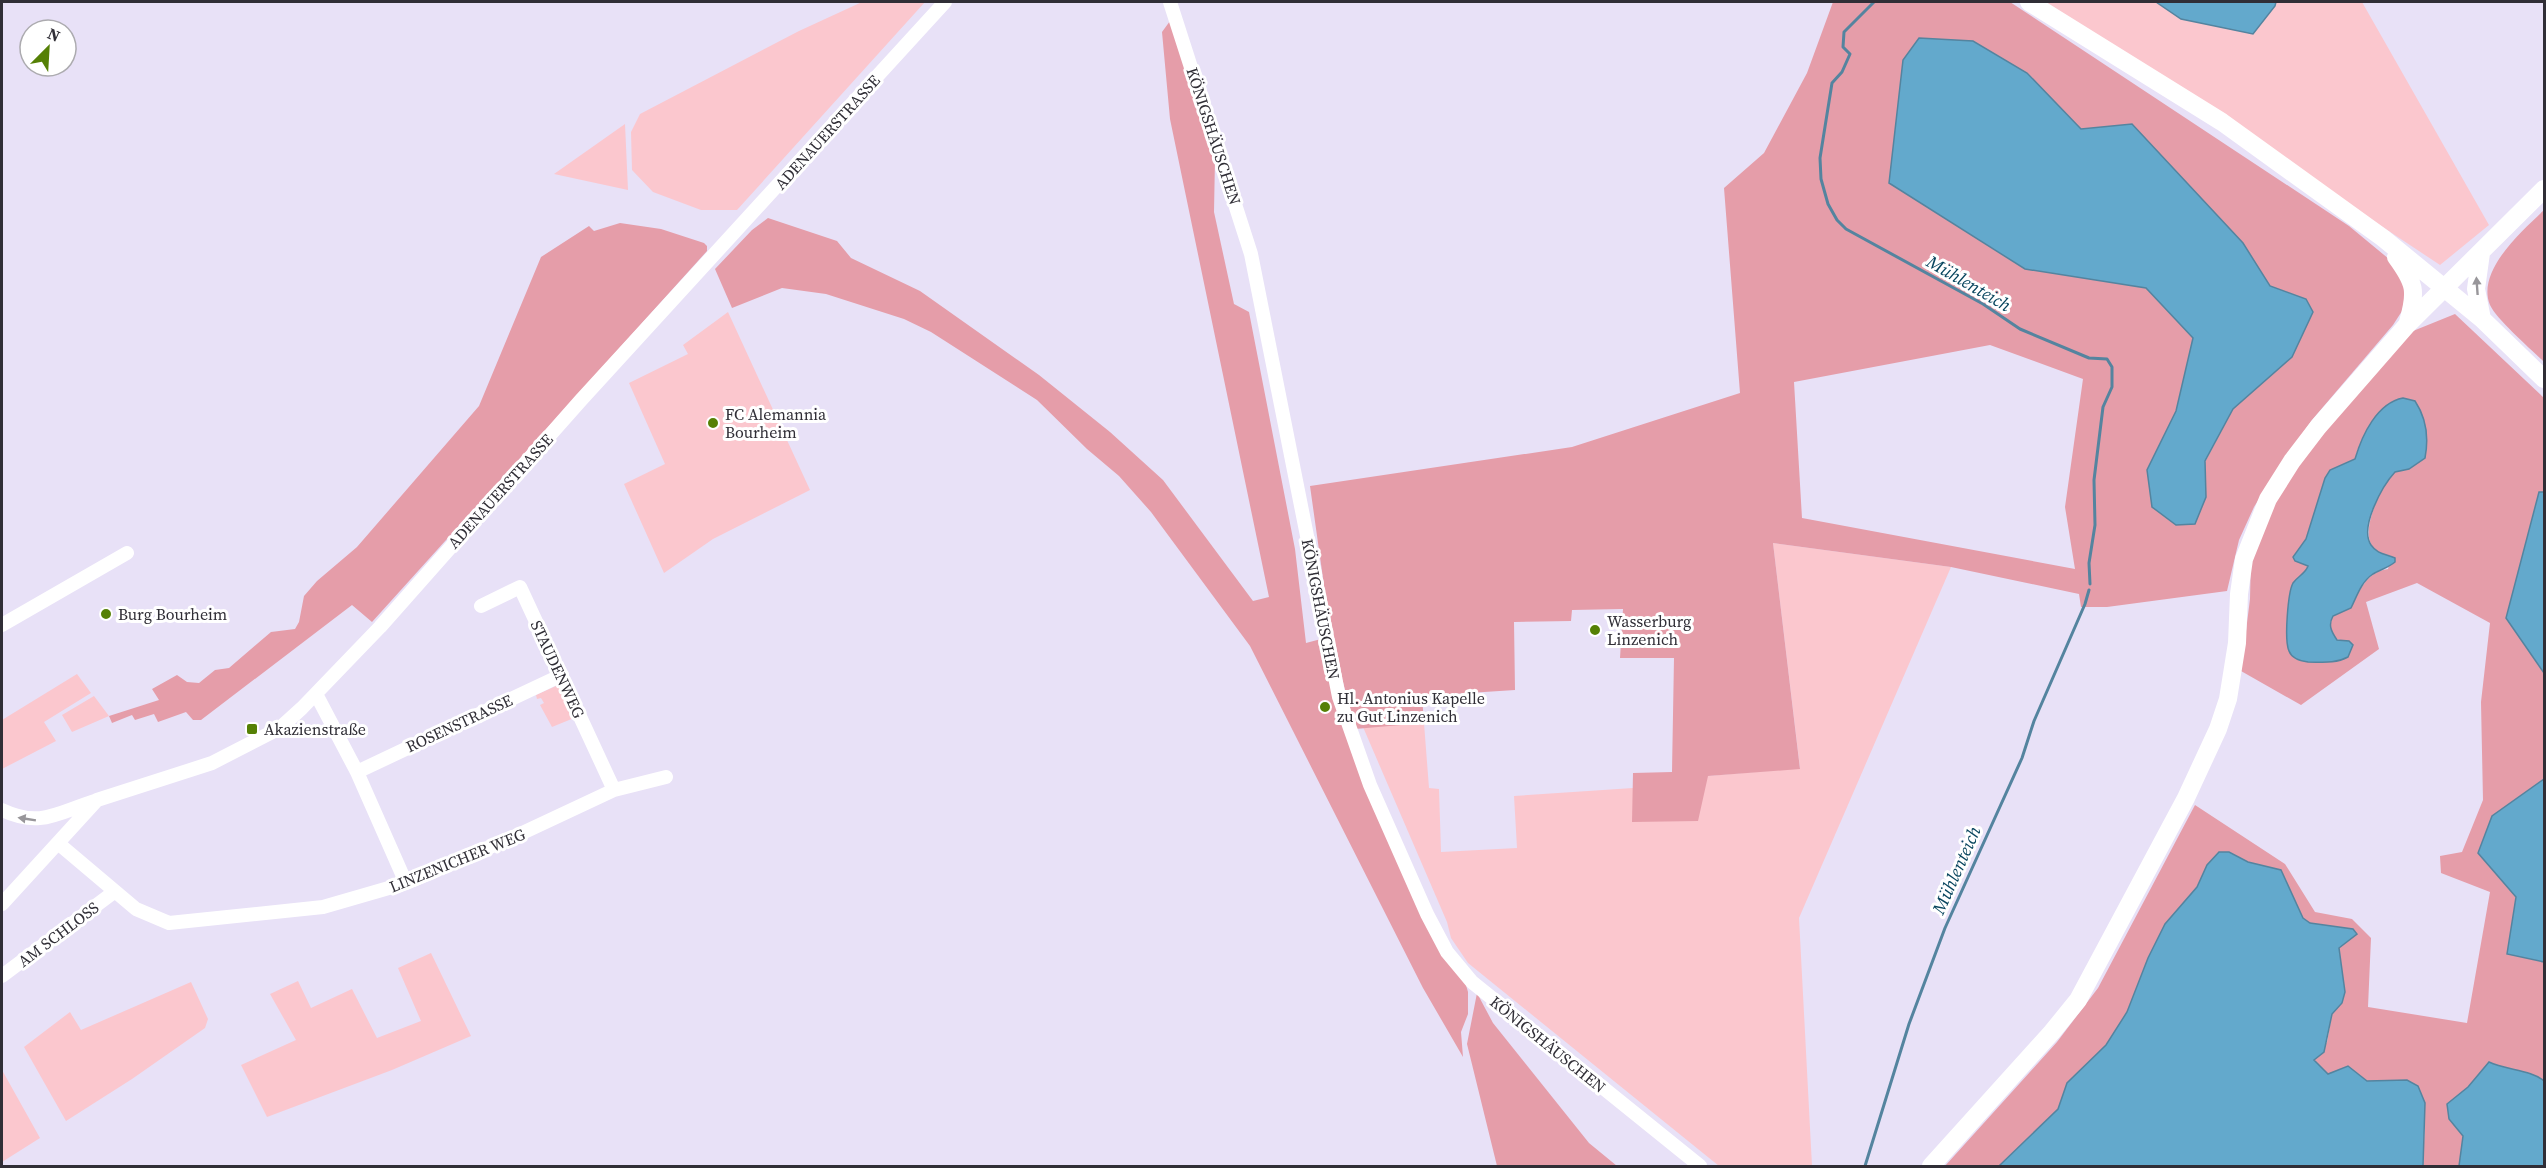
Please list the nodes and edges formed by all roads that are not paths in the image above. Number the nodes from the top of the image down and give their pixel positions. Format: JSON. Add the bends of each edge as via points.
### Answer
{"nodes":[{"id":1,"x":945,"y":2,"type":"edge"},
{"id":2,"x":1170,"y":2,"type":"edge"},
{"id":3,"x":2029,"y":2,"type":"edge"},
{"id":4,"x":2544,"y":189,"type":"edge"},
{"id":5,"x":2383,"y":238,"type":"junction"},
{"id":6,"x":2481,"y":253,"type":"junction"},
{"id":7,"x":2444,"y":287,"type":"junction"},
{"id":8,"x":2482,"y":319,"type":"junction"},
{"id":9,"x":2407,"y":325,"type":"junction"},
{"id":10,"x":2544,"y":379,"type":"edge"},
{"id":11,"x":128,"y":553,"type":"dead end"},
{"id":12,"x":481,"y":606,"type":"dead end"},
{"id":13,"x":2,"y":625,"type":"edge"},
{"id":14,"x":562,"y":675,"type":"junction"},
{"id":15,"x":316,"y":694,"type":"junction"},
{"id":16,"x":357,"y":771,"type":"junction"},
{"id":17,"x":666,"y":777,"type":"dead end"},
{"id":18,"x":614,"y":790,"type":"junction"},
{"id":19,"x":97,"y":800,"type":"junction"},
{"id":20,"x":2,"y":810,"type":"edge"},
{"id":21,"x":59,"y":844,"type":"junction"},
{"id":22,"x":406,"y":883,"type":"junction"},
{"id":23,"x":114,"y":891,"type":"junction"},
{"id":24,"x":2,"y":904,"type":"edge"},
{"id":25,"x":169,"y":923,"type":"joint"},
{"id":26,"x":2,"y":976,"type":"edge"},
{"id":27,"x":1700,"y":1167,"type":"edge"},
{"id":28,"x":1931,"y":1167,"type":"edge"}],
"edges":[{"from":1,"to":15,"type":"street","name":"ADENAUERSTRASSE"},
{"from":2,"to":27,"type":"street","name":"KÖNIGSHÄUSCHEN","via":[[1251,254],[1336,688],[1370,785],[1427,914],[1447,952],[1472,982]]},
{"from":3,"to":5,"type":"main road","via":[[2222,122]]},
{"from":4,"to":6,"type":"main road"},
{"from":5,"to":7,"type":"main road"},
{"from":5,"to":9,"type":"main road","via":[[2410,277],[2414,290]]},
{"from":6,"to":7,"type":"main road"},
{"from":8,"to":6,"type":"main road","one_way":true,"via":[[2476,289]]},
{"from":7,"to":8,"type":"main road"},
{"from":7,"to":9,"type":"main road"},
{"from":8,"to":10,"type":"main road"},
{"from":9,"to":28,"type":"main road","via":[[2318,427],[2268,499],[2244,559],[2233,678],[2218,729],[2097,968],[2052,1032]]},
{"from":11,"to":13,"type":"street"},
{"from":12,"to":14,"type":"street","name":"STAUDENWEG","via":[[520,587]]},
{"from":14,"to":16,"type":"street","name":"ROSENSTRASSE"},
{"from":14,"to":18,"type":"street","name":"STAUDENWEG"},
{"from":15,"to":16,"type":"street"},
{"from":15,"to":19,"type":"street","name":"ADENAUERSTRASSE","via":[[280,728],[212,763]]},
{"from":16,"to":22,"type":"street"},
{"from":17,"to":18,"type":"street","name":"LINZENICHER WEG"},
{"from":18,"to":22,"type":"street","name":"LINZENICHER WEG"},
{"from":19,"to":20,"type":"street","name":"ADENAUERSTRASSE","one_way":true,"via":[[38,820],[18,818]]},
{"from":19,"to":21,"type":"street"},
{"from":21,"to":23,"type":"street","name":"AM SCHLOSS"},
{"from":21,"to":24,"type":"street"},
{"from":22,"to":25,"type":"street","name":"LINZENICHER WEG","via":[[323,908]]},
{"from":23,"to":25,"type":"street","name":"AM SCHLOSS","via":[[136,909]]},
{"from":23,"to":26,"type":"street","name":"AM SCHLOSS"}]}
